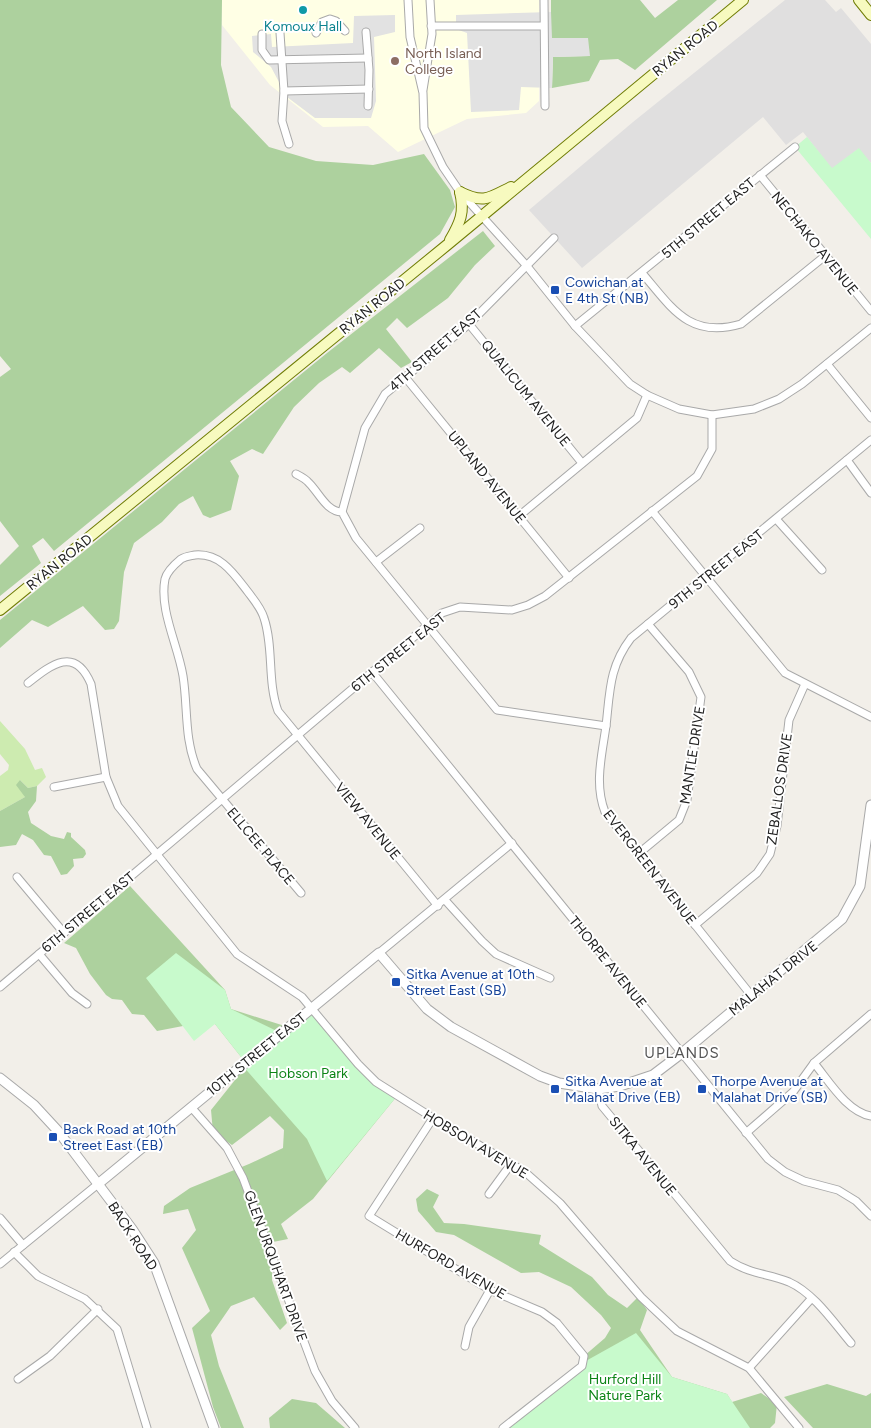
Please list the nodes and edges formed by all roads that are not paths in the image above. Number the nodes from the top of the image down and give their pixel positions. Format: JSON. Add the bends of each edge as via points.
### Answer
{"nodes":[{"id":1,"x":408,"y":0,"type":"edge"},
{"id":2,"x":430,"y":0,"type":"edge"},
{"id":3,"x":544,"y":0,"type":"edge"},
{"id":4,"x":743,"y":0,"type":"edge"},
{"id":5,"x":859,"y":0,"type":"edge"},
{"id":6,"x":871,"y":15,"type":"edge"},
{"id":7,"x":432,"y":26,"type":"junction"},
{"id":8,"x":543,"y":26,"type":"junction"},
{"id":9,"x":345,"y":31,"type":"dead end"},
{"id":10,"x":366,"y":32,"type":"dead end"},
{"id":11,"x":280,"y":33,"type":"dead end"},
{"id":12,"x":316,"y":33,"type":"dead end"},
{"id":13,"x":262,"y":34,"type":"dead end"},
{"id":14,"x":368,"y":58,"type":"junction"},
{"id":15,"x":282,"y":61,"type":"junction"},
{"id":16,"x":369,"y":90,"type":"junction"},
{"id":17,"x":284,"y":91,"type":"junction"},
{"id":18,"x":422,"y":93,"type":"junction"},
{"id":19,"x":368,"y":106,"type":"dead end"},
{"id":20,"x":545,"y":106,"type":"dead end"},
{"id":21,"x":289,"y":144,"type":"dead end"},
{"id":22,"x":795,"y":146,"type":"dead end"},
{"id":23,"x":760,"y":175,"type":"junction"},
{"id":24,"x":528,"y":178,"type":"junction"},
{"id":25,"x":460,"y":192,"type":"junction"},
{"id":26,"x":482,"y":217,"type":"junction"},
{"id":27,"x":554,"y":238,"type":"dead end"},
{"id":28,"x":447,"y":246,"type":"junction"},
{"id":29,"x":825,"y":256,"type":"junction"},
{"id":30,"x":526,"y":265,"type":"junction"},
{"id":31,"x":642,"y":272,"type":"junction"},
{"id":32,"x":871,"y":311,"type":"edge"},
{"id":33,"x":469,"y":324,"type":"junction"},
{"id":34,"x":575,"y":326,"type":"junction"},
{"id":35,"x":871,"y":328,"type":"edge"},
{"id":36,"x":828,"y":364,"type":"junction"},
{"id":37,"x":405,"y":377,"type":"junction"},
{"id":38,"x":647,"y":395,"type":"junction"},
{"id":39,"x":712,"y":414,"type":"junction"},
{"id":40,"x":871,"y":418,"type":"edge"},
{"id":41,"x":871,"y":440,"type":"edge"},
{"id":42,"x":847,"y":460,"type":"junction"},
{"id":43,"x":582,"y":463,"type":"junction"},
{"id":44,"x":296,"y":474,"type":"dead end"},
{"id":45,"x":871,"y":493,"type":"edge"},
{"id":46,"x":652,"y":511,"type":"junction"},
{"id":47,"x":342,"y":512,"type":"junction"},
{"id":48,"x":519,"y":516,"type":"junction"},
{"id":49,"x":777,"y":520,"type":"junction"},
{"id":50,"x":420,"y":528,"type":"dead end"},
{"id":51,"x":376,"y":562,"type":"junction"},
{"id":52,"x":822,"y":570,"type":"dead end"},
{"id":53,"x":706,"y":577,"type":"junction"},
{"id":54,"x":569,"y":578,"type":"junction"},
{"id":55,"x":0,"y":610,"type":"edge"},
{"id":56,"x":648,"y":624,"type":"junction"},
{"id":57,"x":427,"y":626,"type":"junction"},
{"id":58,"x":372,"y":672,"type":"junction"},
{"id":59,"x":28,"y":683,"type":"dead end"},
{"id":60,"x":805,"y":684,"type":"junction"},
{"id":61,"x":871,"y":717,"type":"edge"},
{"id":62,"x":606,"y":726,"type":"junction"},
{"id":63,"x":298,"y":735,"type":"junction"},
{"id":64,"x":106,"y":777,"type":"junction"},
{"id":65,"x":54,"y":787,"type":"dead end"},
{"id":66,"x":222,"y":799,"type":"junction"},
{"id":67,"x":871,"y":805,"type":"edge"},
{"id":68,"x":869,"y":834,"type":"edge"},
{"id":69,"x":512,"y":843,"type":"junction"},
{"id":70,"x":157,"y":854,"type":"junction"},
{"id":71,"x":638,"y":854,"type":"junction"},
{"id":72,"x":17,"y":877,"type":"dead end"},
{"id":73,"x":301,"y":893,"type":"dead end"},
{"id":74,"x":445,"y":900,"type":"junction"},
{"id":75,"x":438,"y":906,"type":"junction"},
{"id":76,"x":695,"y":924,"type":"junction"},
{"id":77,"x":64,"y":932,"type":"junction"},
{"id":78,"x":379,"y":953,"type":"junction"},
{"id":79,"x":39,"y":954,"type":"junction"},
{"id":80,"x":550,"y":978,"type":"dead end"},
{"id":81,"x":0,"y":987,"type":"edge"},
{"id":82,"x":751,"y":995,"type":"junction"},
{"id":83,"x":88,"y":1004,"type":"dead end"},
{"id":84,"x":312,"y":1008,"type":"junction"},
{"id":85,"x":871,"y":1014,"type":"edge"},
{"id":86,"x":682,"y":1053,"type":"junction"},
{"id":87,"x":814,"y":1063,"type":"junction"},
{"id":88,"x":0,"y":1078,"type":"edge"},
{"id":89,"x":598,"y":1089,"type":"junction"},
{"id":90,"x":191,"y":1106,"type":"junction"},
{"id":91,"x":871,"y":1116,"type":"edge"},
{"id":92,"x":433,"y":1118,"type":"junction"},
{"id":93,"x":746,"y":1132,"type":"junction"},
{"id":94,"x":511,"y":1164,"type":"junction"},
{"id":95,"x":98,"y":1184,"type":"junction"},
{"id":96,"x":489,"y":1194,"type":"dead end"},
{"id":97,"x":871,"y":1216,"type":"edge"},
{"id":98,"x":0,"y":1218,"type":"edge"},
{"id":99,"x":23,"y":1245,"type":"junction"},
{"id":100,"x":14,"y":1252,"type":"junction"},
{"id":101,"x":0,"y":1264,"type":"edge"},
{"id":102,"x":490,"y":1290,"type":"junction"},
{"id":103,"x":811,"y":1300,"type":"junction"},
{"id":104,"x":98,"y":1310,"type":"junction"},
{"id":105,"x":850,"y":1343,"type":"dead end"},
{"id":106,"x":465,"y":1346,"type":"dead end"},
{"id":107,"x":749,"y":1368,"type":"junction"},
{"id":108,"x":18,"y":1379,"type":"dead end"},
{"id":109,"x":147,"y":1428,"type":"edge"},
{"id":110,"x":214,"y":1428,"type":"edge"},
{"id":111,"x":356,"y":1428,"type":"edge"},
{"id":112,"x":503,"y":1428,"type":"edge"},
{"id":113,"x":799,"y":1428,"type":"edge"}],
"edges":[{"from":1,"to":18,"type":"street","via":[[410,37]]},
{"from":2,"to":7,"type":"street"},
{"from":3,"to":8,"type":"street"},
{"from":4,"to":24,"type":"main road","name":"RYAN ROAD"},
{"from":5,"to":6,"type":"main road"},
{"from":7,"to":8,"type":"street"},
{"from":7,"to":18,"type":"street","via":[[430,58]]},
{"from":8,"to":20,"type":"street"},
{"from":9,"to":12,"type":"street","via":[[330,19],[322,22]]},
{"from":10,"to":14,"type":"street"},
{"from":11,"to":15,"type":"street"},
{"from":13,"to":15,"type":"street","via":[[262,50],[266,58]]},
{"from":14,"to":15,"type":"street"},
{"from":14,"to":16,"type":"street"},
{"from":15,"to":17,"type":"street"},
{"from":16,"to":17,"type":"street"},
{"from":16,"to":19,"type":"street"},
{"from":17,"to":21,"type":"street","via":[[282,122]]},
{"from":18,"to":25,"type":"street","via":[[424,128],[443,167]]},
{"from":22,"to":23,"type":"street","name":"5TH STREET EAST"},
{"from":23,"to":29,"type":"street","name":"NECHAKO AVENUE"},
{"from":23,"to":31,"type":"street","name":"5TH STREET EAST"},
{"from":24,"to":25,"type":"main road","via":[[487,199],[474,199]]},
{"from":24,"to":26,"type":"main road","name":"RYAN ROAD"},
{"from":25,"to":26,"type":"street"},
{"from":25,"to":28,"type":"main road","via":[[462,219]]},
{"from":26,"to":28,"type":"main road","name":"RYAN ROAD"},
{"from":26,"to":30,"type":"street"},
{"from":27,"to":30,"type":"street","name":"4TH STREET EAST"},
{"from":28,"to":55,"type":"main road","name":"RYAN ROAD"},
{"from":29,"to":31,"type":"street","via":[[741,324],[725,329],[698,326],[685,320]]},
{"from":29,"to":32,"type":"street","name":"NECHAKO AVENUE"},
{"from":30,"to":33,"type":"street","name":"4TH STREET EAST"},
{"from":30,"to":34,"type":"street"},
{"from":31,"to":34,"type":"street","name":"5TH STREET EAST"},
{"from":33,"to":37,"type":"street","name":"4TH STREET EAST"},
{"from":33,"to":43,"type":"street","name":"QUALICUM AVENUE"},
{"from":34,"to":38,"type":"street","via":[[619,375]]},
{"from":35,"to":36,"type":"street"},
{"from":36,"to":39,"type":"street","via":[[779,399],[754,410]]},
{"from":36,"to":40,"type":"street"},
{"from":37,"to":47,"type":"street","name":"4TH STREET EAST","via":[[385,394],[365,428]]},
{"from":37,"to":48,"type":"street","name":"UPLAND AVENUE"},
{"from":38,"to":39,"type":"street","via":[[678,409]]},
{"from":38,"to":43,"type":"street","via":[[637,418]]},
{"from":39,"to":46,"type":"street","name":"6TH STREET EAST","via":[[712,449],[697,476]]},
{"from":41,"to":42,"type":"street","name":"9TH STREET EAST"},
{"from":42,"to":45,"type":"street"},
{"from":42,"to":49,"type":"street","name":"9TH STREET EAST"},
{"from":43,"to":48,"type":"street"},
{"from":44,"to":47,"type":"street","via":[[308,481],[335,512]]},
{"from":46,"to":53,"type":"street"},
{"from":46,"to":54,"type":"street","name":"6TH STREET EAST"},
{"from":47,"to":51,"type":"street","via":[[356,538]]},
{"from":48,"to":54,"type":"street","name":"UPLAND AVENUE"},
{"from":49,"to":52,"type":"street"},
{"from":49,"to":53,"type":"street","name":"9TH STREET EAST"},
{"from":50,"to":51,"type":"street"},
{"from":51,"to":57,"type":"street"},
{"from":53,"to":56,"type":"street","name":"9TH STREET EAST"},
{"from":53,"to":60,"type":"street","via":[[785,673]]},
{"from":54,"to":57,"type":"street","name":"6TH STREET EAST","via":[[528,606],[512,610],[460,607],[442,613]]},
{"from":56,"to":62,"type":"street","name":"9TH STREET EAST","via":[[631,638],[613,667]]},
{"from":56,"to":71,"type":"street","name":"MANTLE DRIVE","via":[[689,672],[701,697],[687,800],[679,820]]},
{"from":57,"to":58,"type":"street","name":"6TH STREET EAST"},
{"from":57,"to":62,"type":"street","via":[[497,710]]},
{"from":58,"to":63,"type":"street","name":"6TH STREET EAST"},
{"from":58,"to":69,"type":"street","name":"THORPE AVENUE"},
{"from":59,"to":64,"type":"street","name":"HOBSON AVENUE","via":[[48,667],[62,661],[75,662],[86,671],[91,684]]},
{"from":60,"to":61,"type":"street"},
{"from":60,"to":76,"type":"street","name":"ZEBALLOS DRIVE","via":[[789,720],[777,826],[770,854],[757,873]]},
{"from":62,"to":71,"type":"street","name":"EVERGREEN AVENUE","via":[[598,782],[599,798],[605,812]]},
{"from":63,"to":66,"type":"street","name":"6TH STREET EAST"},
{"from":63,"to":66,"type":"street","name":"VIEW AVENUE","via":[[278,711],[273,697],[268,640],[258,606],[230,569],[216,558],[204,554],[186,556],[173,565],[166,577],[164,596],[183,676],[192,758]]},
{"from":63,"to":75,"type":"street","name":"VIEW AVENUE"},
{"from":64,"to":65,"type":"street"},
{"from":64,"to":70,"type":"street","name":"HOBSON AVENUE","via":[[118,806]]},
{"from":66,"to":70,"type":"street","name":"6TH STREET EAST"},
{"from":66,"to":73,"type":"street","name":"ELLCEE PLACE"},
{"from":67,"to":68,"type":"street","name":"MALAHAT DRIVE"},
{"from":68,"to":82,"type":"street","name":"MALAHAT DRIVE","via":[[860,886],[842,919]]},
{"from":69,"to":74,"type":"street","name":"10TH STREET EAST"},
{"from":69,"to":86,"type":"street","name":"THORPE AVENUE"},
{"from":70,"to":77,"type":"street","name":"6TH STREET EAST"},
{"from":70,"to":84,"type":"street","name":"HOBSON AVENUE","via":[[237,954],[302,997]]},
{"from":71,"to":76,"type":"street","name":"EVERGREEN AVENUE"},
{"from":72,"to":77,"type":"street"},
{"from":74,"to":75,"type":"street","name":"10TH STREET EAST"},
{"from":74,"to":80,"type":"street","via":[[496,954]]},
{"from":75,"to":78,"type":"street","name":"10TH STREET EAST"},
{"from":76,"to":82,"type":"street","name":"EVERGREEN AVENUE"},
{"from":77,"to":79,"type":"street","name":"6TH STREET EAST"},
{"from":78,"to":84,"type":"street","name":"10TH STREET EAST"},
{"from":78,"to":89,"type":"street","via":[[427,1008],[451,1027],[540,1076],[559,1083]]},
{"from":79,"to":81,"type":"street","name":"6TH STREET EAST"},
{"from":79,"to":83,"type":"street","via":[[72,993]]},
{"from":82,"to":86,"type":"street","name":"MALAHAT DRIVE"},
{"from":84,"to":90,"type":"street","name":"10TH STREET EAST"},
{"from":84,"to":92,"type":"street","name":"HOBSON AVENUE","via":[[376,1082]]},
{"from":85,"to":87,"type":"street"},
{"from":86,"to":89,"type":"street","name":"MALAHAT DRIVE","via":[[652,1075],[620,1086]]},
{"from":86,"to":93,"type":"street","name":"THORPE AVENUE"},
{"from":87,"to":91,"type":"street","via":[[846,1102]]},
{"from":87,"to":93,"type":"street","via":[[793,1092]]},
{"from":88,"to":95,"type":"street","name":"BACK ROAD","via":[[34,1105]]},
{"from":89,"to":103,"type":"street","name":"SITKA AVENUE","via":[[602,1106],[730,1261],[746,1271],[789,1283]]},
{"from":90,"to":95,"type":"street","name":"10TH STREET EAST"},
{"from":90,"to":111,"type":"street","name":"GLEN URQUHART DRIVE","via":[[226,1148],[243,1178],[315,1371],[332,1401]]},
{"from":92,"to":94,"type":"street","name":"HOBSON AVENUE"},
{"from":92,"to":102,"type":"street","name":"HURFORD AVENUE","via":[[369,1216]]},
{"from":93,"to":97,"type":"street","name":"THORPE AVENUE","via":[[768,1159],[785,1172],[838,1190]]},
{"from":94,"to":96,"type":"street"},
{"from":94,"to":107,"type":"street","name":"HOBSON AVENUE","via":[[560,1203],[641,1297],[677,1332]]},
{"from":95,"to":99,"type":"street","name":"10TH STREET EAST"},
{"from":95,"to":110,"type":"street","name":"BACK ROAD","via":[[154,1263]]},
{"from":98,"to":99,"type":"street"},
{"from":99,"to":100,"type":"street","name":"10TH STREET EAST"},
{"from":100,"to":101,"type":"street","name":"10TH STREET EAST"},
{"from":100,"to":104,"type":"street","via":[[38,1276],[85,1299]]},
{"from":102,"to":106,"type":"street","via":[[469,1327]]},
{"from":102,"to":112,"type":"street","name":"HURFORD AVENUE","via":[[542,1312],[557,1323],[584,1356],[582,1366]]},
{"from":103,"to":105,"type":"street","name":"SITKA AVENUE"},
{"from":103,"to":107,"type":"street"},
{"from":104,"to":108,"type":"street","via":[[50,1356]]},
{"from":104,"to":109,"type":"street","via":[[117,1329]]},
{"from":107,"to":113,"type":"street","name":"HOBSON AVENUE"}]}
